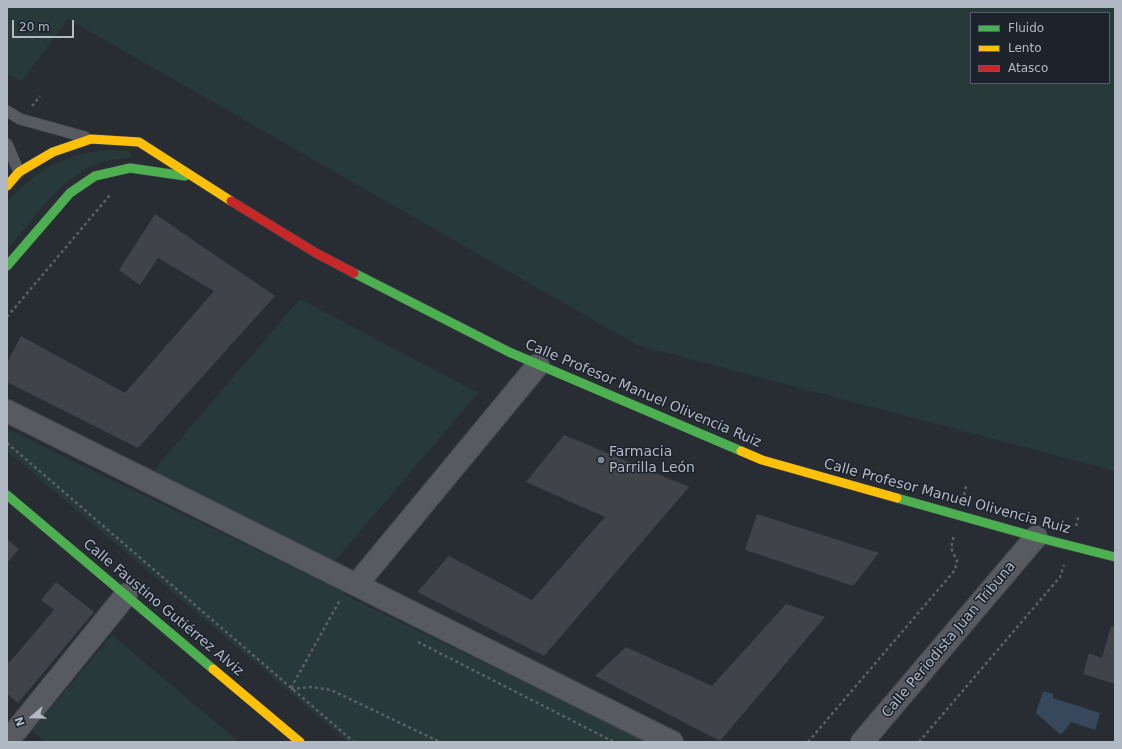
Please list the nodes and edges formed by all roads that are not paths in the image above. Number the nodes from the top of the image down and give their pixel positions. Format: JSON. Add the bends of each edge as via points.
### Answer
{"nodes":[{"id":1,"x":7,"y":111,"type":"edge"},
{"id":2,"x":91,"y":139,"type":"junction"},
{"id":3,"x":7,"y":144,"type":"edge"},
{"id":4,"x":19,"y":172,"type":"junction"},
{"id":5,"x":192,"y":177,"type":"junction"},
{"id":6,"x":7,"y":186,"type":"edge"},
{"id":7,"x":7,"y":266,"type":"edge"},
{"id":8,"x":538,"y":365,"type":"junction"},
{"id":9,"x":7,"y":411,"type":"edge"},
{"id":10,"x":7,"y":494,"type":"edge"},
{"id":11,"x":1036,"y":537,"type":"junction"},
{"id":12,"x":1115,"y":557,"type":"edge"},
{"id":13,"x":353,"y":583,"type":"junction"},
{"id":14,"x":126,"y":595,"type":"junction"},
{"id":15,"x":19,"y":736,"type":"edge"},
{"id":16,"x":300,"y":742,"type":"edge"},
{"id":17,"x":672,"y":742,"type":"edge"},
{"id":18,"x":862,"y":742,"type":"edge"}],
"edges":[{"from":1,"to":2,"type":"lane","via":[[20,120]]},
{"from":2,"to":4,"type":"street","via":[[53,152]]},
{"from":2,"to":5,"type":"street","name":"Calle Profesor Manuel Olivencia Ruiz","via":[[139,142]]},
{"from":3,"to":4,"type":"lane"},
{"from":4,"to":6,"type":"street"},
{"from":5,"to":7,"type":"street","via":[[130,168],[95,176],[70,193]]},
{"from":5,"to":8,"type":"street","name":"Calle Profesor Manuel Olivencia Ruiz","via":[[316,253]]},
{"from":8,"to":11,"type":"street","name":"Calle Profesor Manuel Olivencia Ruiz","via":[[762,460]]},
{"from":8,"to":13,"type":"street"},
{"from":9,"to":13,"type":"street"},
{"from":10,"to":14,"type":"street","name":"Calle Faustino Gutiérrez Alviz"},
{"from":11,"to":12,"type":"street","name":"Calle Profesor Manuel Olivencia Ruiz"},
{"from":11,"to":18,"type":"street","name":"Calle Periodista Juan Tribuna"},
{"from":13,"to":17,"type":"street"},
{"from":14,"to":15,"type":"street"},
{"from":14,"to":16,"type":"street","name":"Calle Faustino Gutiérrez Alviz"}]}
